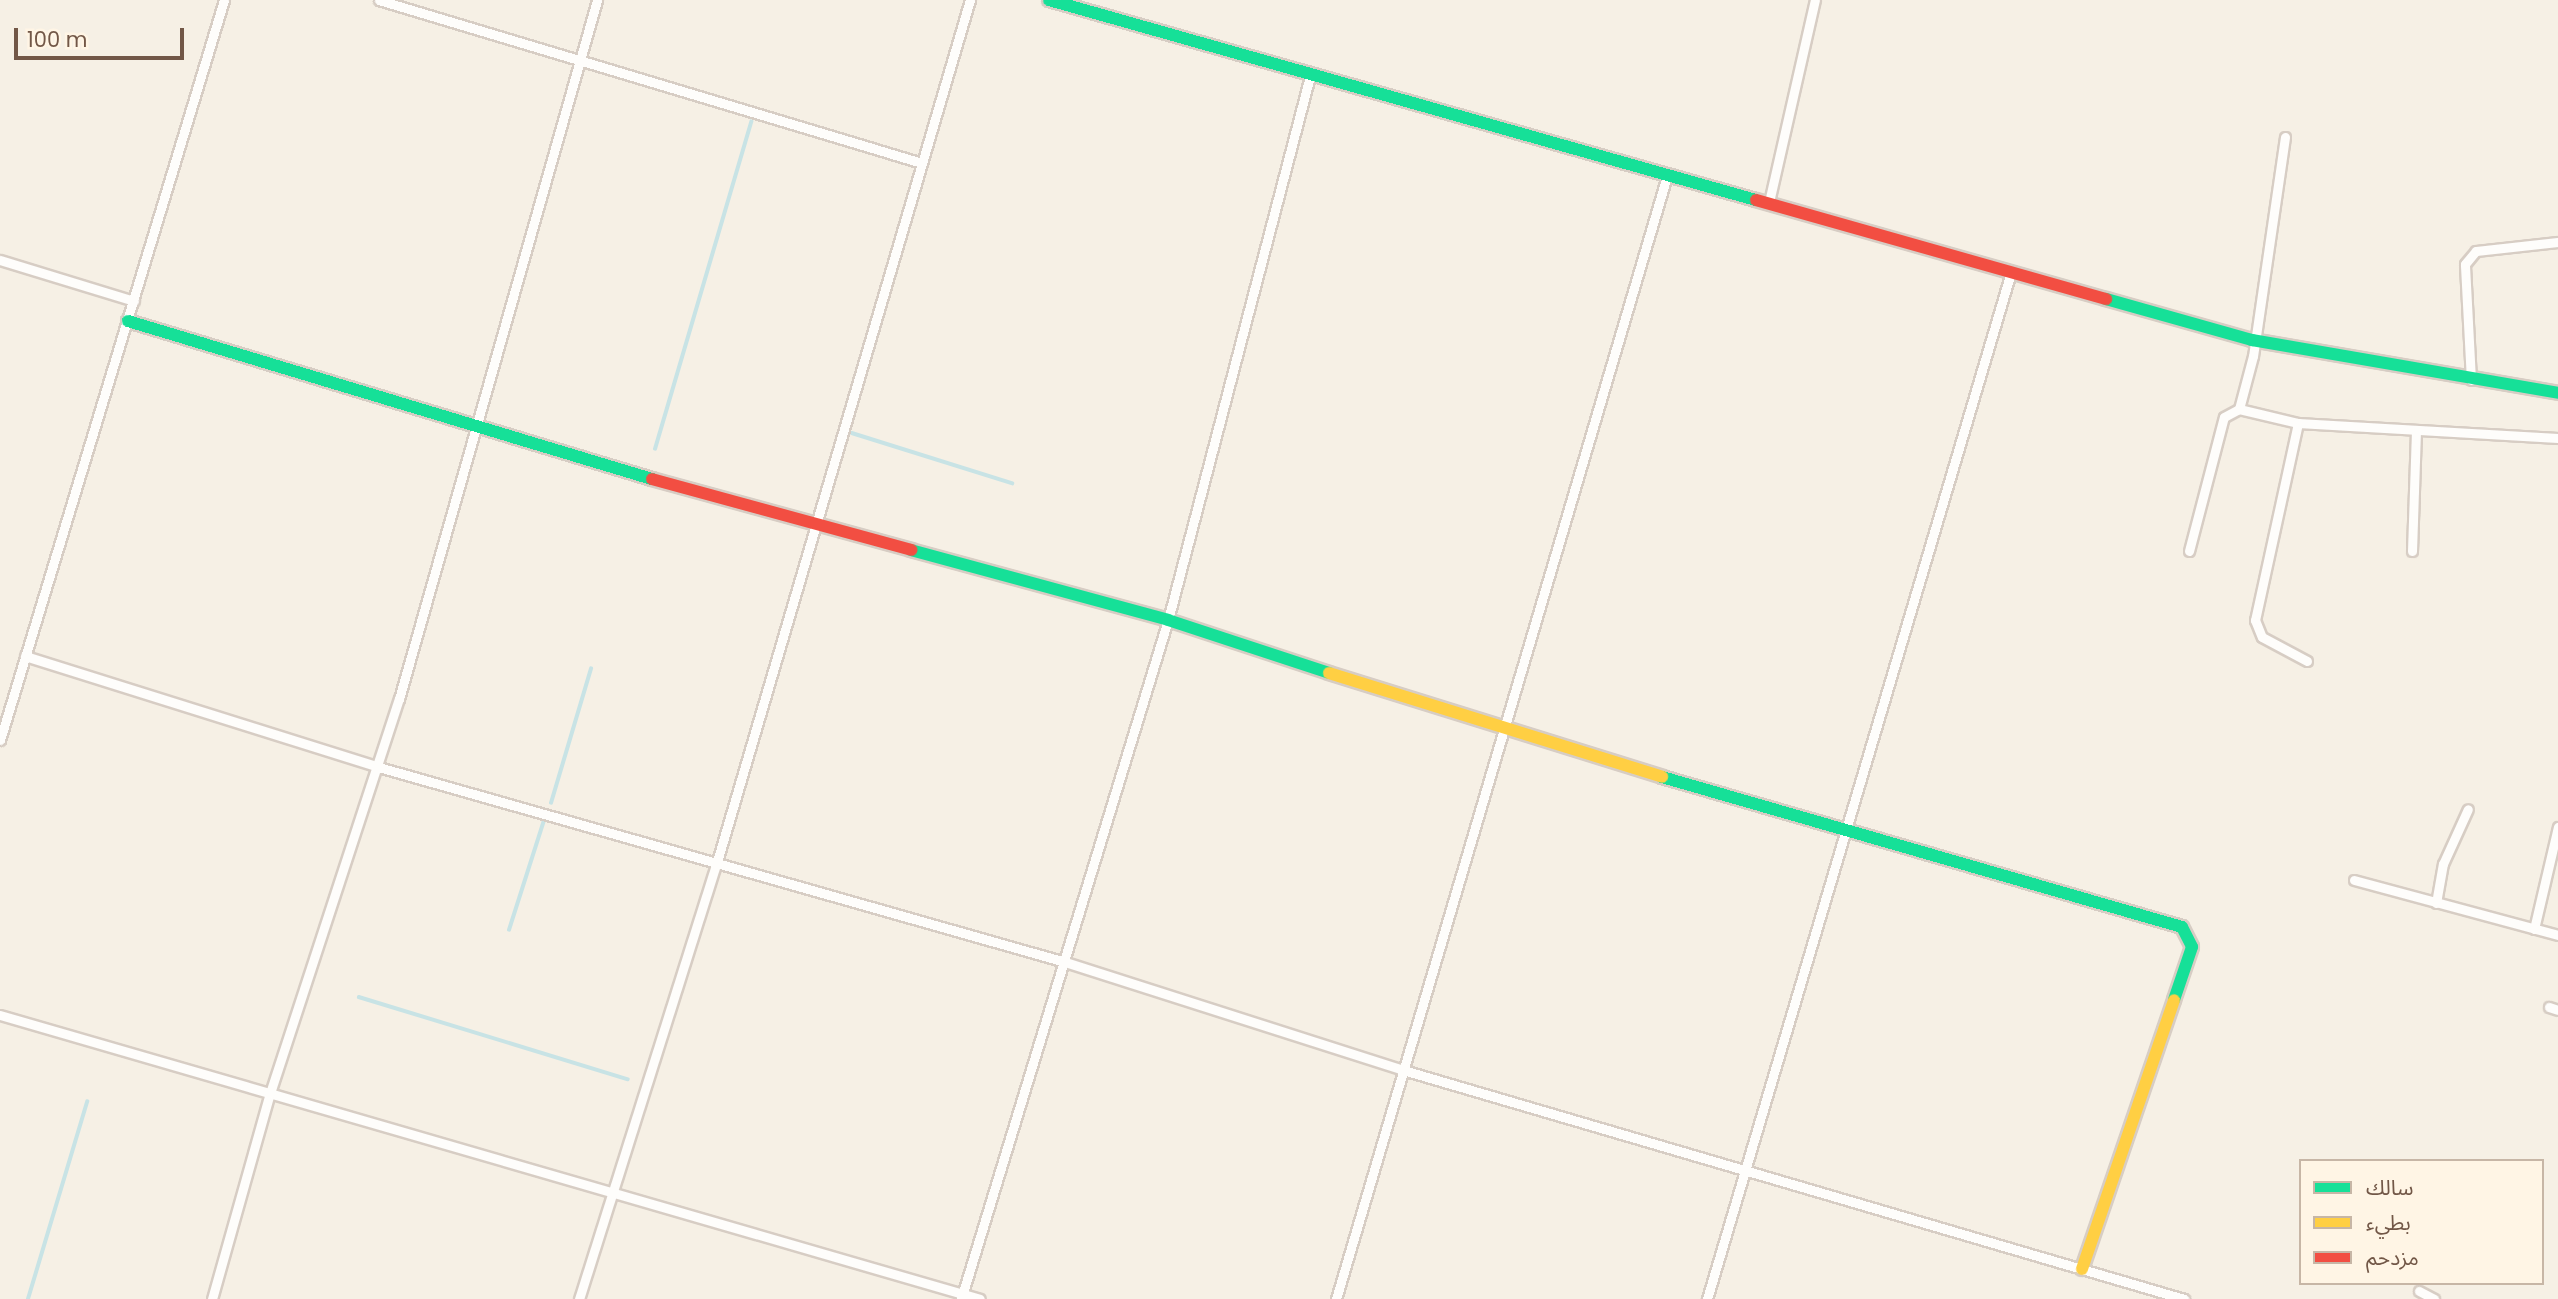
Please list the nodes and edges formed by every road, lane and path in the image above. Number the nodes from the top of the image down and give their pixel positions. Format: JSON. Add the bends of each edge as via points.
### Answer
{"nodes":[{"id":1,"x":224,"y":0,"type":"edge"},
{"id":2,"x":379,"y":0,"type":"edge"},
{"id":3,"x":597,"y":0,"type":"edge"},
{"id":4,"x":970,"y":0,"type":"edge"},
{"id":5,"x":1049,"y":0,"type":"edge"},
{"id":6,"x":1815,"y":0,"type":"edge"},
{"id":7,"x":580,"y":63,"type":"junction"},
{"id":8,"x":1310,"y":76,"type":"junction"},
{"id":9,"x":2285,"y":137,"type":"dead end"},
{"id":10,"x":922,"y":163,"type":"junction"},
{"id":11,"x":1666,"y":179,"type":"junction"},
{"id":12,"x":1769,"y":202,"type":"junction"},
{"id":13,"x":2558,"y":242,"type":"edge"},
{"id":14,"x":0,"y":260,"type":"edge"},
{"id":15,"x":2011,"y":272,"type":"junction"},
{"id":16,"x":134,"y":301,"type":"junction"},
{"id":17,"x":128,"y":321,"type":"junction"},
{"id":18,"x":2252,"y":340,"type":"junction"},
{"id":19,"x":2471,"y":380,"type":"junction"},
{"id":20,"x":2558,"y":393,"type":"edge"},
{"id":21,"x":2239,"y":409,"type":"junction"},
{"id":22,"x":2298,"y":423,"type":"junction"},
{"id":23,"x":476,"y":425,"type":"junction"},
{"id":24,"x":2416,"y":430,"type":"junction"},
{"id":25,"x":2558,"y":438,"type":"edge"},
{"id":26,"x":814,"y":523,"type":"junction"},
{"id":27,"x":2189,"y":551,"type":"dead end"},
{"id":28,"x":2412,"y":551,"type":"dead end"},
{"id":29,"x":1168,"y":620,"type":"junction"},
{"id":30,"x":25,"y":656,"type":"junction"},
{"id":31,"x":2307,"y":661,"type":"dead end"},
{"id":32,"x":1502,"y":731,"type":"junction"},
{"id":33,"x":0,"y":740,"type":"edge"},
{"id":34,"x":375,"y":766,"type":"junction"},
{"id":35,"x":2468,"y":809,"type":"dead end"},
{"id":36,"x":1846,"y":827,"type":"junction"},
{"id":37,"x":2558,"y":827,"type":"edge"},
{"id":38,"x":716,"y":865,"type":"junction"},
{"id":39,"x":2354,"y":880,"type":"dead end"},
{"id":40,"x":2436,"y":903,"type":"junction"},
{"id":41,"x":2534,"y":929,"type":"junction"},
{"id":42,"x":2558,"y":936,"type":"edge"},
{"id":43,"x":1062,"y":961,"type":"junction"},
{"id":44,"x":0,"y":1015,"type":"edge"},
{"id":45,"x":1403,"y":1070,"type":"junction"},
{"id":46,"x":270,"y":1093,"type":"junction"},
{"id":47,"x":1745,"y":1170,"type":"junction"},
{"id":48,"x":611,"y":1196,"type":"junction"},
{"id":49,"x":2082,"y":1269,"type":"junction"},
{"id":50,"x":2418,"y":1291,"type":"dead end"},
{"id":51,"x":962,"y":1296,"type":"edge"},
{"id":52,"x":212,"y":1299,"type":"edge"},
{"id":53,"x":579,"y":1299,"type":"edge"},
{"id":54,"x":980,"y":1299,"type":"edge"},
{"id":55,"x":1336,"y":1299,"type":"edge"},
{"id":56,"x":1707,"y":1299,"type":"edge"},
{"id":57,"x":2184,"y":1299,"type":"edge"},
{"id":58,"x":2434,"y":1299,"type":"edge"}],
"edges":[{"from":1,"to":16,"type":"street"},
{"from":2,"to":7,"type":"street"},
{"from":3,"to":7,"type":"street"},
{"from":4,"to":10,"type":"street"},
{"from":5,"to":8,"type":"street"},
{"from":6,"to":12,"type":"street"},
{"from":7,"to":10,"type":"street"},
{"from":7,"to":23,"type":"street"},
{"from":8,"to":11,"type":"street"},
{"from":8,"to":29,"type":"street"},
{"from":9,"to":18,"type":"street"},
{"from":10,"to":26,"type":"street"},
{"from":11,"to":12,"type":"street"},
{"from":11,"to":32,"type":"street"},
{"from":12,"to":15,"type":"street"},
{"from":13,"to":19,"type":"street","via":[[2476,251],[2465,264]]},
{"from":14,"to":16,"type":"street"},
{"from":15,"to":18,"type":"street"},
{"from":15,"to":36,"type":"street"},
{"from":16,"to":17,"type":"street"},
{"from":17,"to":23,"type":"street"},
{"from":17,"to":30,"type":"street"},
{"from":18,"to":19,"type":"street"},
{"from":18,"to":21,"type":"street"},
{"from":19,"to":20,"type":"street"},
{"from":21,"to":22,"type":"street"},
{"from":21,"to":27,"type":"street","via":[[2224,417]]},
{"from":22,"to":24,"type":"street"},
{"from":22,"to":31,"type":"street","via":[[2255,620],[2262,637]]},
{"from":23,"to":26,"type":"street"},
{"from":23,"to":34,"type":"street"},
{"from":24,"to":25,"type":"street"},
{"from":24,"to":28,"type":"street"},
{"from":26,"to":29,"type":"street"},
{"from":26,"to":38,"type":"street"},
{"from":29,"to":32,"type":"street"},
{"from":29,"to":43,"type":"street"},
{"from":30,"to":33,"type":"street"},
{"from":30,"to":34,"type":"street"},
{"from":32,"to":36,"type":"street"},
{"from":32,"to":45,"type":"street"},
{"from":34,"to":38,"type":"street"},
{"from":34,"to":46,"type":"street"},
{"from":35,"to":40,"type":"street","via":[[2443,864]]},
{"from":36,"to":47,"type":"street"},
{"from":36,"to":49,"type":"street","via":[[2182,927],[2192,938]]},
{"from":37,"to":41,"type":"street"},
{"from":38,"to":43,"type":"street"},
{"from":38,"to":48,"type":"street"},
{"from":39,"to":40,"type":"street"},
{"from":40,"to":41,"type":"street"},
{"from":41,"to":42,"type":"street"},
{"from":43,"to":45,"type":"street"},
{"from":43,"to":51,"type":"street"},
{"from":44,"to":46,"type":"street"},
{"from":45,"to":47,"type":"street"},
{"from":45,"to":55,"type":"street"},
{"from":46,"to":48,"type":"street"},
{"from":46,"to":52,"type":"street"},
{"from":47,"to":49,"type":"street"},
{"from":47,"to":56,"type":"street"},
{"from":48,"to":51,"type":"street"},
{"from":48,"to":53,"type":"street"},
{"from":49,"to":57,"type":"street"},
{"from":50,"to":58,"type":"street"},
{"from":51,"to":54,"type":"street"}]}
